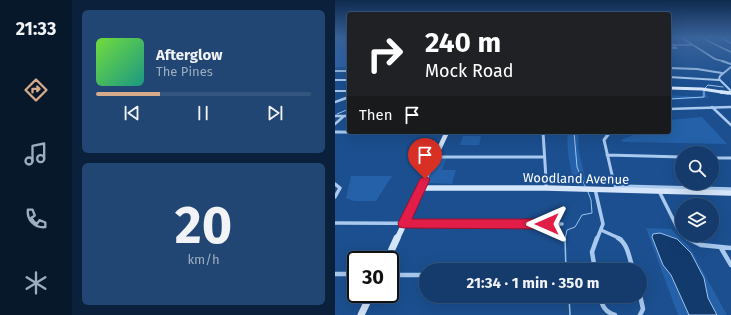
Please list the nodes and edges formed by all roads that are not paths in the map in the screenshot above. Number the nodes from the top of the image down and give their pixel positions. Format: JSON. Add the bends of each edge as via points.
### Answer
{"nodes":[{"id":1,"x":706,"y":53,"type":"edge"},
{"id":2,"x":731,"y":65,"type":"edge"},
{"id":3,"x":671,"y":68,"type":"edge"},
{"id":4,"x":335,"y":69,"type":"edge"},
{"id":5,"x":347,"y":71,"type":"edge"},
{"id":6,"x":722,"y":73,"type":"junction"},
{"id":7,"x":671,"y":77,"type":"edge"},
{"id":8,"x":335,"y":80,"type":"edge"},
{"id":9,"x":347,"y":80,"type":"edge"},
{"id":10,"x":719,"y":80,"type":"junction"},
{"id":11,"x":671,"y":88,"type":"edge"},
{"id":12,"x":335,"y":90,"type":"edge"},
{"id":13,"x":347,"y":91,"type":"edge"},
{"id":14,"x":731,"y":92,"type":"edge"},
{"id":15,"x":347,"y":98,"type":"edge"},
{"id":16,"x":335,"y":102,"type":"edge"},
{"id":17,"x":731,"y":107,"type":"edge"},
{"id":18,"x":712,"y":108,"type":"junction"},
{"id":19,"x":671,"y":109,"type":"edge"},
{"id":20,"x":335,"y":116,"type":"edge"},
{"id":21,"x":344,"y":116,"type":"joint"},
{"id":22,"x":335,"y":124,"type":"edge"},
{"id":23,"x":731,"y":125,"type":"edge"},
{"id":24,"x":335,"y":132,"type":"edge"},
{"id":25,"x":347,"y":132,"type":"edge"},
{"id":26,"x":446,"y":134,"type":"edge"},
{"id":27,"x":543,"y":134,"type":"edge"},
{"id":28,"x":608,"y":134,"type":"edge"},
{"id":29,"x":607,"y":155,"type":"junction"},
{"id":30,"x":435,"y":157,"type":"junction"},
{"id":31,"x":544,"y":157,"type":"junction"},
{"id":32,"x":675,"y":157,"type":"edge"},
{"id":33,"x":719,"y":158,"type":"edge"},
{"id":34,"x":731,"y":158,"type":"edge"},
{"id":35,"x":335,"y":184,"type":"edge"},
{"id":36,"x":421,"y":188,"type":"junction"},
{"id":37,"x":546,"y":188,"type":"junction"},
{"id":38,"x":616,"y":188,"type":"junction"},
{"id":39,"x":595,"y":189,"type":"junction"},
{"id":40,"x":731,"y":189,"type":"edge"},
{"id":41,"x":659,"y":191,"type":"junction"},
{"id":42,"x":731,"y":193,"type":"edge"},
{"id":43,"x":335,"y":197,"type":"edge"},
{"id":44,"x":335,"y":223,"type":"edge"},
{"id":45,"x":404,"y":223,"type":"junction"},
{"id":46,"x":562,"y":224,"type":"dead end"},
{"id":47,"x":601,"y":230,"type":"junction"},
{"id":48,"x":721,"y":248,"type":"junction"},
{"id":49,"x":731,"y":248,"type":"edge"},
{"id":50,"x":391,"y":251,"type":"edge"},
{"id":51,"x":594,"y":263,"type":"edge"},
{"id":52,"x":631,"y":263,"type":"edge"},
{"id":53,"x":731,"y":265,"type":"edge"},
{"id":54,"x":335,"y":274,"type":"edge"},
{"id":55,"x":347,"y":274,"type":"edge"},
{"id":56,"x":399,"y":275,"type":"edge"},
{"id":57,"x":419,"y":275,"type":"edge"},
{"id":58,"x":367,"y":303,"type":"edge"},
{"id":59,"x":602,"y":303,"type":"edge"},
{"id":60,"x":643,"y":303,"type":"edge"},
{"id":61,"x":642,"y":314,"type":"edge"},
{"id":62,"x":361,"y":315,"type":"edge"},
{"id":63,"x":615,"y":315,"type":"edge"}],
"edges":[{"from":1,"to":2,"type":"street"},
{"from":2,"to":6,"type":"street"},
{"from":3,"to":6,"type":"street"},
{"from":4,"to":5,"type":"street"},
{"from":6,"to":10,"type":"street"},
{"from":7,"to":10,"type":"street"},
{"from":8,"to":9,"type":"street"},
{"from":10,"to":14,"type":"street"},
{"from":11,"to":14,"type":"street"},
{"from":12,"to":13,"type":"street"},
{"from":15,"to":16,"type":"street"},
{"from":17,"to":18,"type":"street"},
{"from":18,"to":19,"type":"street"},
{"from":18,"to":23,"type":"street"},
{"from":20,"to":21,"type":"street"},
{"from":21,"to":22,"type":"street"},
{"from":24,"to":25,"type":"street"},
{"from":26,"to":30,"type":"street"},
{"from":27,"to":31,"type":"street"},
{"from":28,"to":29,"type":"street","via":[[604,140]]},
{"from":29,"to":32,"type":"street"},
{"from":29,"to":38,"type":"street"},
{"from":30,"to":31,"type":"street"},
{"from":30,"to":36,"type":"street"},
{"from":31,"to":37,"type":"street"},
{"from":33,"to":34,"type":"street"},
{"from":35,"to":43,"type":"street","via":[[339,187]]},
{"from":36,"to":37,"type":"street","name":"Woodland Avenue"},
{"from":36,"to":45,"type":"street"},
{"from":37,"to":39,"type":"street","name":"Woodland Avenue"},
{"from":38,"to":39,"type":"street","name":"Woodland Avenue"},
{"from":38,"to":40,"type":"street"},
{"from":38,"to":41,"type":"street","name":"Woodland Avenue"},
{"from":39,"to":47,"type":"street","via":[[603,222]]},
{"from":41,"to":42,"type":"street","name":"Woodland Avenue"},
{"from":41,"to":48,"type":"street","via":[[677,229],[685,238],[703,247]]},
{"from":44,"to":45,"type":"street"},
{"from":45,"to":46,"type":"street"},
{"from":45,"to":50,"type":"street"},
{"from":47,"to":51,"type":"street","via":[[592,252]]},
{"from":47,"to":52,"type":"street","via":[[622,240]]},
{"from":48,"to":49,"type":"street"},
{"from":48,"to":53,"type":"street"},
{"from":54,"to":55,"type":"street"},
{"from":56,"to":57,"type":"street"},
{"from":58,"to":62,"type":"street"},
{"from":59,"to":63,"type":"street","via":[[607,312]]},
{"from":60,"to":61,"type":"street"}]}
